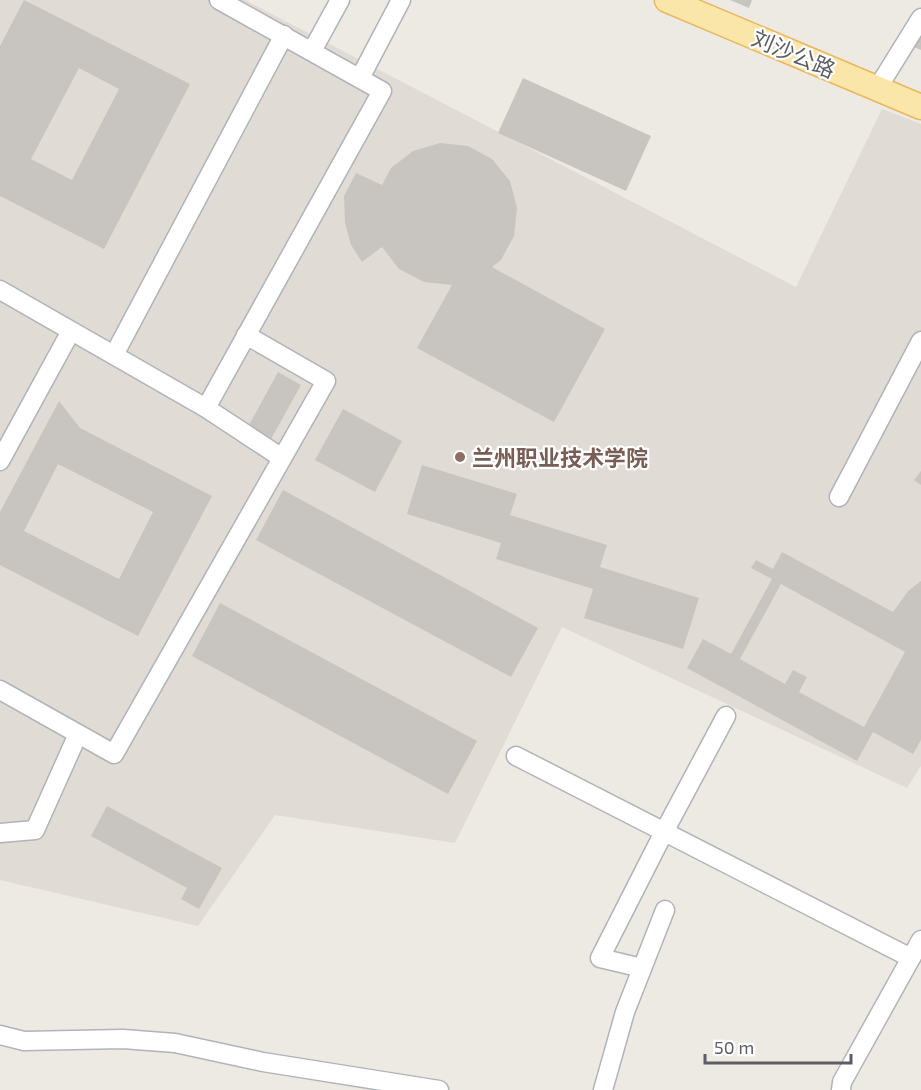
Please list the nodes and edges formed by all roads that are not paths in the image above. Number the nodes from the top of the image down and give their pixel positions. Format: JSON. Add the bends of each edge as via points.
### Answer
{"nodes":[{"id":1,"x":219,"y":0,"type":"edge"},
{"id":2,"x":340,"y":0,"type":"edge"},
{"id":3,"x":401,"y":0,"type":"edge"},
{"id":4,"x":667,"y":0,"type":"edge"},
{"id":5,"x":921,"y":18,"type":"edge"},
{"id":6,"x":284,"y":35,"type":"junction"},
{"id":7,"x":312,"y":51,"type":"junction"},
{"id":8,"x":360,"y":78,"type":"junction"},
{"id":9,"x":877,"y":89,"type":"junction"},
{"id":10,"x":921,"y":107,"type":"edge"},
{"id":11,"x":0,"y":290,"type":"edge"},
{"id":12,"x":71,"y":331,"type":"junction"},
{"id":13,"x":246,"y":336,"type":"junction"},
{"id":14,"x":921,"y":341,"type":"edge"},
{"id":15,"x":114,"y":355,"type":"junction"},
{"id":16,"x":206,"y":408,"type":"junction"},
{"id":17,"x":282,"y":458,"type":"junction"},
{"id":18,"x":0,"y":461,"type":"edge"},
{"id":19,"x":839,"y":497,"type":"dead end"},
{"id":20,"x":0,"y":690,"type":"edge"},
{"id":21,"x":726,"y":716,"type":"dead end"},
{"id":22,"x":78,"y":734,"type":"junction"},
{"id":23,"x":516,"y":756,"type":"dead end"},
{"id":24,"x":664,"y":832,"type":"junction"},
{"id":25,"x":0,"y":833,"type":"edge"},
{"id":26,"x":665,"y":910,"type":"dead end"},
{"id":27,"x":921,"y":940,"type":"edge"},
{"id":28,"x":911,"y":958,"type":"junction"},
{"id":29,"x":642,"y":968,"type":"junction"},
{"id":30,"x":0,"y":1035,"type":"edge"},
{"id":31,"x":377,"y":1085,"type":"edge"},
{"id":32,"x":439,"y":1090,"type":"edge"},
{"id":33,"x":603,"y":1090,"type":"edge"},
{"id":34,"x":841,"y":1090,"type":"edge"}],
"edges":[{"from":1,"to":6,"type":"street"},
{"from":2,"to":7,"type":"street"},
{"from":3,"to":8,"type":"street"},
{"from":4,"to":9,"type":"main road","name":"刘沙公路"},
{"from":5,"to":9,"type":"street"},
{"from":6,"to":7,"type":"street"},
{"from":6,"to":15,"type":"street"},
{"from":7,"to":8,"type":"street"},
{"from":8,"to":13,"type":"street","via":[[382,91]]},
{"from":9,"to":10,"type":"main road","name":"刘沙公路"},
{"from":11,"to":12,"type":"street"},
{"from":12,"to":15,"type":"street"},
{"from":12,"to":18,"type":"street"},
{"from":13,"to":16,"type":"street"},
{"from":13,"to":17,"type":"street","via":[[326,381]]},
{"from":14,"to":19,"type":"street"},
{"from":15,"to":16,"type":"street"},
{"from":16,"to":17,"type":"street"},
{"from":17,"to":22,"type":"street","via":[[114,754]]},
{"from":20,"to":22,"type":"street"},
{"from":21,"to":24,"type":"street"},
{"from":22,"to":25,"type":"street","via":[[35,830]]},
{"from":23,"to":24,"type":"street"},
{"from":24,"to":28,"type":"street"},
{"from":24,"to":29,"type":"street","via":[[600,958]]},
{"from":26,"to":29,"type":"street"},
{"from":27,"to":28,"type":"street"},
{"from":28,"to":34,"type":"street"},
{"from":29,"to":33,"type":"street"},
{"from":30,"to":31,"type":"street","via":[[24,1041],[175,1042]]},
{"from":31,"to":32,"type":"street"}]}
